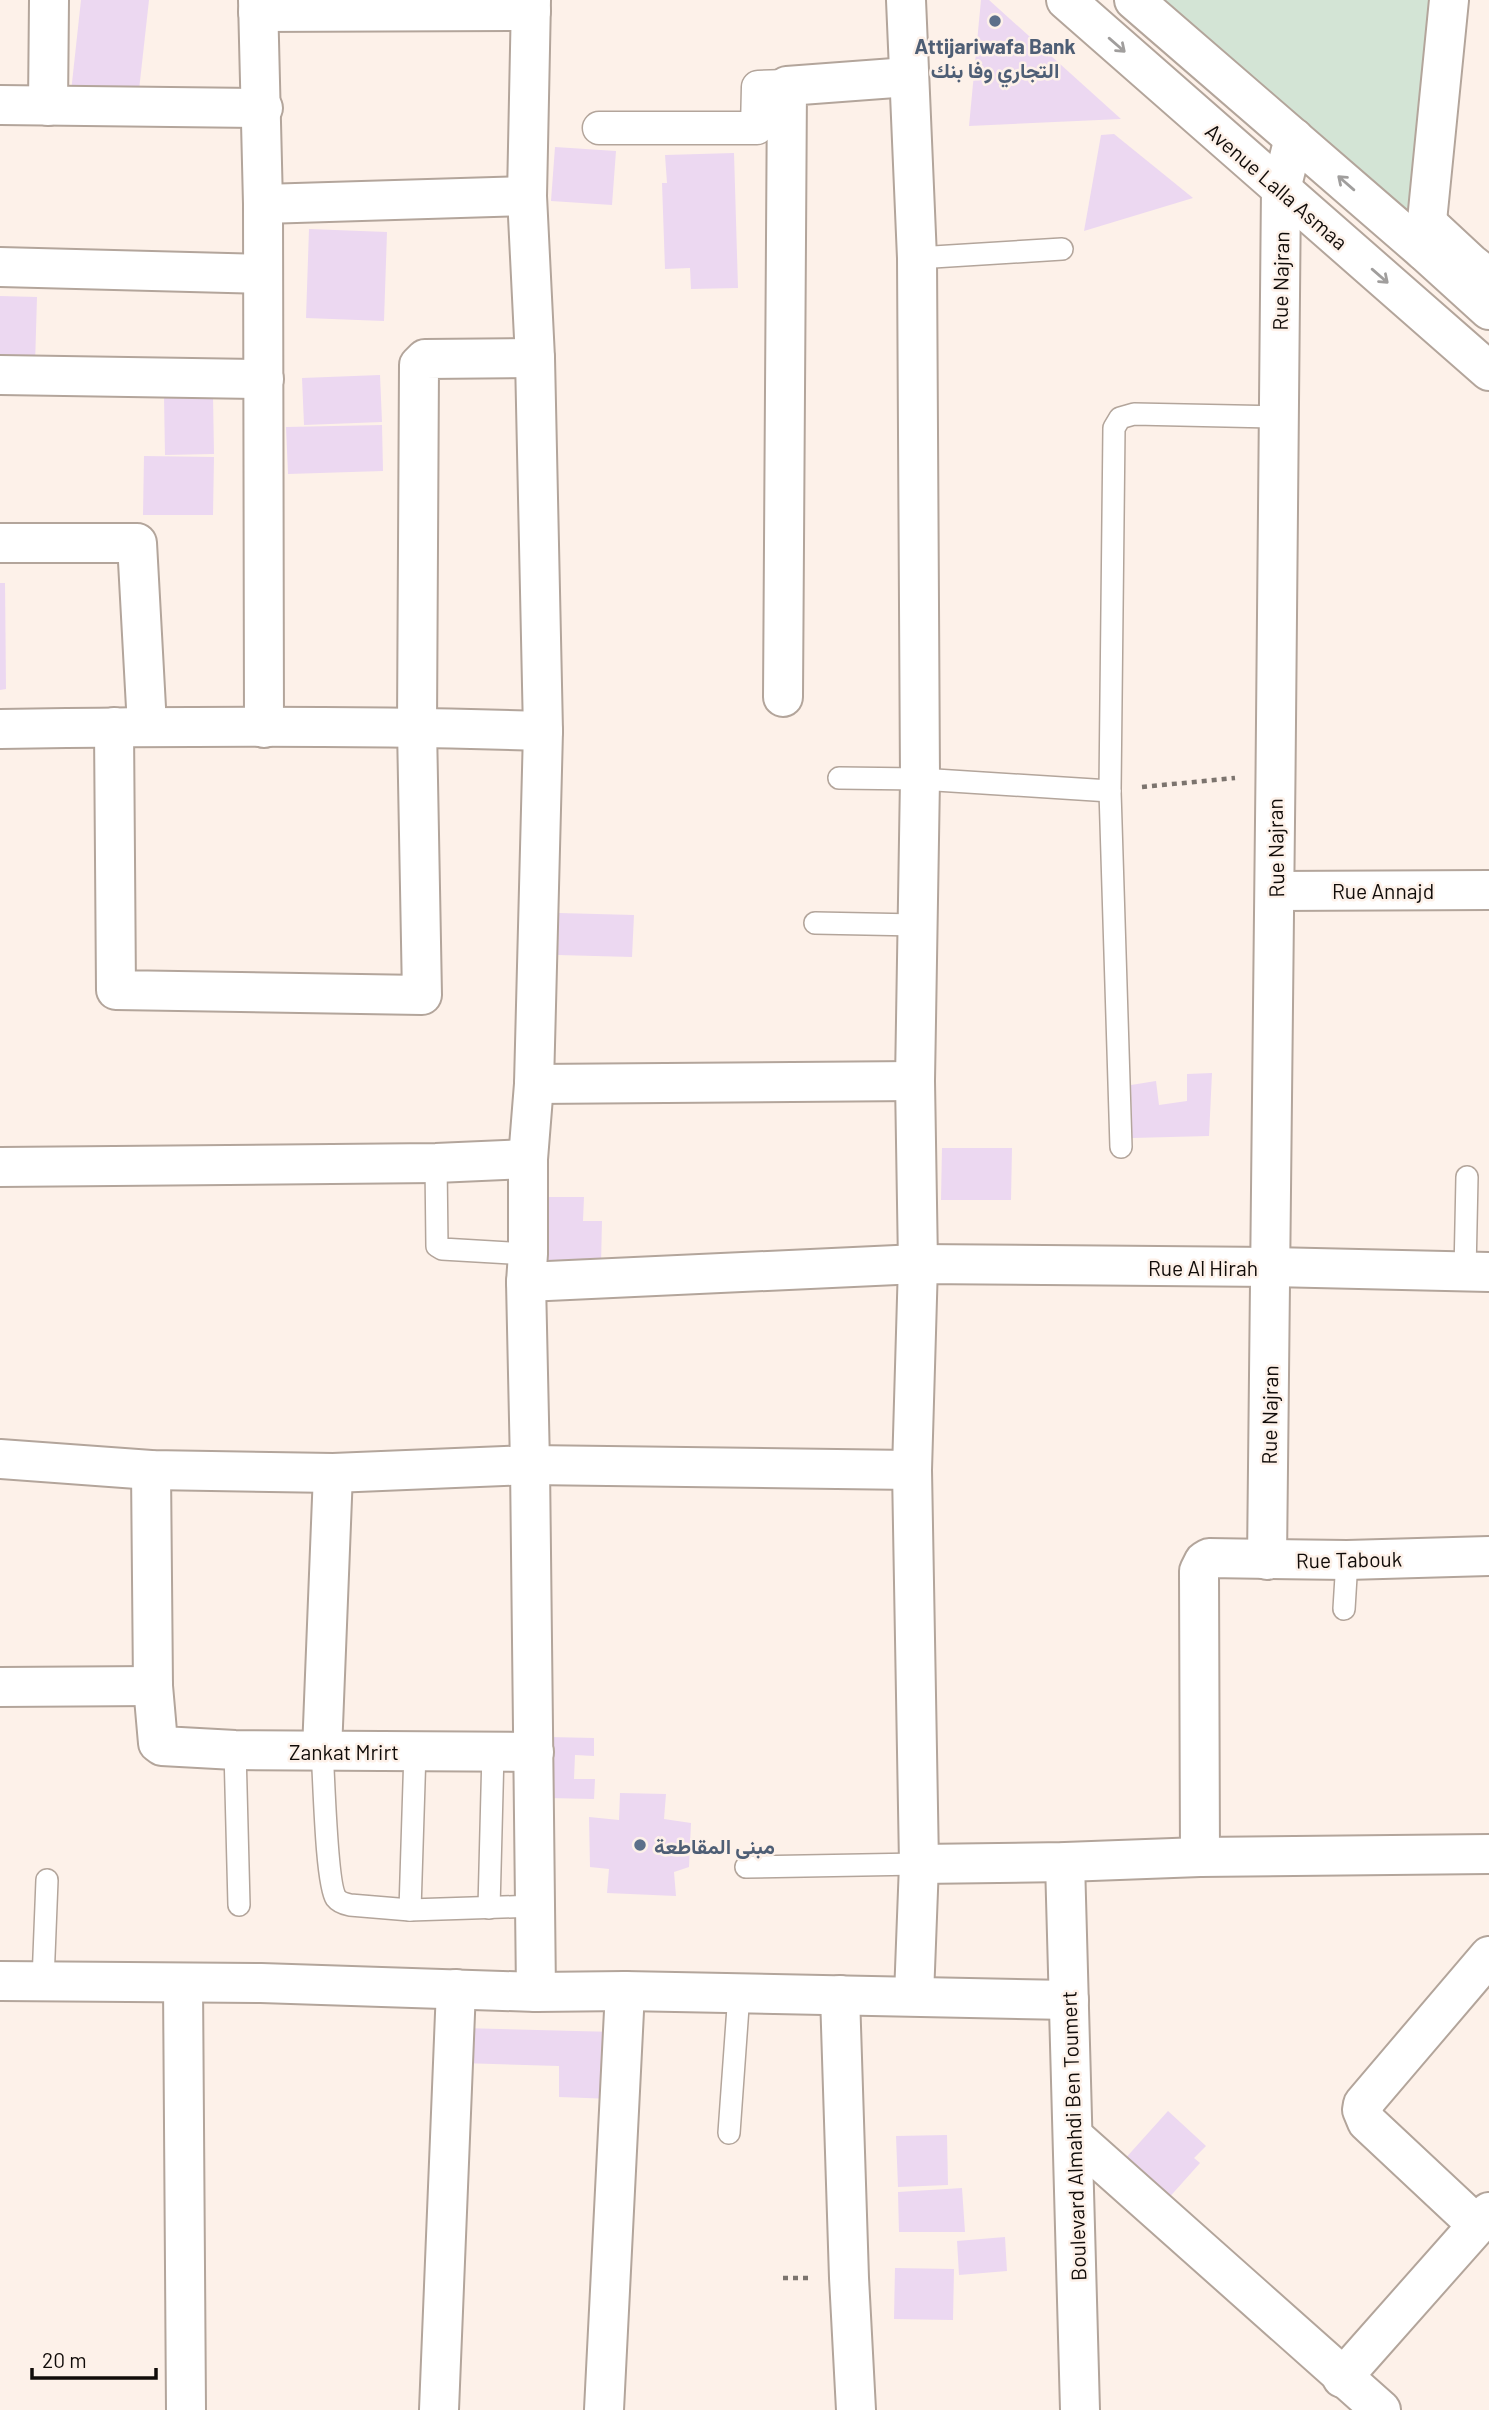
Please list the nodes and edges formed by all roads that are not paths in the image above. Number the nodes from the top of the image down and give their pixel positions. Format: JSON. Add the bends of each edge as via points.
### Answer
{"nodes":[{"id":1,"x":49,"y":0,"type":"edge"},
{"id":2,"x":906,"y":0,"type":"edge"},
{"id":3,"x":1066,"y":0,"type":"edge"},
{"id":4,"x":1134,"y":0,"type":"edge"},
{"id":5,"x":1449,"y":0,"type":"edge"},
{"id":6,"x":531,"y":5,"type":"edge"},
{"id":7,"x":258,"y":6,"type":"edge"},
{"id":8,"x":908,"y":77,"type":"junction"},
{"id":9,"x":787,"y":86,"type":"junction"},
{"id":10,"x":0,"y":105,"type":"edge"},
{"id":11,"x":48,"y":106,"type":"junction"},
{"id":12,"x":262,"y":108,"type":"junction"},
{"id":13,"x":599,"y":128,"type":"dead end"},
{"id":14,"x":1294,"y":138,"type":"junction"},
{"id":15,"x":1281,"y":189,"type":"junction"},
{"id":16,"x":527,"y":196,"type":"junction"},
{"id":17,"x":263,"y":204,"type":"junction"},
{"id":18,"x":1426,"y":237,"type":"junction"},
{"id":19,"x":1062,"y":249,"type":"dead end"},
{"id":20,"x":917,"y":258,"type":"junction"},
{"id":21,"x":0,"y":268,"type":"edge"},
{"id":22,"x":263,"y":274,"type":"junction"},
{"id":23,"x":1489,"y":278,"type":"edge"},
{"id":24,"x":1489,"y":310,"type":"edge"},
{"id":25,"x":536,"y":358,"type":"junction"},
{"id":26,"x":1489,"y":371,"type":"edge"},
{"id":27,"x":0,"y":375,"type":"edge"},
{"id":28,"x":264,"y":379,"type":"junction"},
{"id":29,"x":1278,"y":417,"type":"junction"},
{"id":30,"x":0,"y":543,"type":"edge"},
{"id":31,"x":783,"y":697,"type":"dead end"},
{"id":32,"x":131,"y":726,"type":"junction"},
{"id":33,"x":264,"y":727,"type":"junction"},
{"id":34,"x":417,"y":727,"type":"junction"},
{"id":35,"x":0,"y":729,"type":"edge"},
{"id":36,"x":543,"y":731,"type":"junction"},
{"id":37,"x":839,"y":778,"type":"dead end"},
{"id":38,"x":920,"y":779,"type":"junction"},
{"id":39,"x":1110,"y":791,"type":"junction"},
{"id":40,"x":1489,"y":890,"type":"edge"},
{"id":41,"x":1276,"y":891,"type":"junction"},
{"id":42,"x":815,"y":923,"type":"dead end"},
{"id":43,"x":917,"y":925,"type":"junction"},
{"id":44,"x":915,"y":1081,"type":"junction"},
{"id":45,"x":534,"y":1084,"type":"junction"},
{"id":46,"x":1121,"y":1147,"type":"dead end"},
{"id":47,"x":528,"y":1159,"type":"junction"},
{"id":48,"x":436,"y":1163,"type":"junction"},
{"id":49,"x":0,"y":1167,"type":"edge"},
{"id":50,"x":1467,"y":1177,"type":"dead end"},
{"id":51,"x":918,"y":1265,"type":"junction"},
{"id":52,"x":1272,"y":1267,"type":"junction"},
{"id":53,"x":527,"y":1268,"type":"junction"},
{"id":54,"x":1477,"y":1272,"type":"edge"},
{"id":55,"x":0,"y":1459,"type":"edge"},
{"id":56,"x":530,"y":1465,"type":"junction"},
{"id":57,"x":151,"y":1470,"type":"junction"},
{"id":58,"x":912,"y":1470,"type":"junction"},
{"id":59,"x":334,"y":1473,"type":"junction"},
{"id":60,"x":1489,"y":1556,"type":"edge"},
{"id":61,"x":1267,"y":1560,"type":"junction"},
{"id":62,"x":1347,"y":1560,"type":"junction"},
{"id":63,"x":1344,"y":1609,"type":"dead end"},
{"id":64,"x":153,"y":1686,"type":"junction"},
{"id":65,"x":0,"y":1687,"type":"edge"},
{"id":66,"x":235,"y":1750,"type":"junction"},
{"id":67,"x":322,"y":1751,"type":"junction"},
{"id":68,"x":415,"y":1751,"type":"junction"},
{"id":69,"x":493,"y":1752,"type":"junction"},
{"id":70,"x":534,"y":1752,"type":"junction"},
{"id":71,"x":1489,"y":1854,"type":"edge"},
{"id":72,"x":1200,"y":1857,"type":"junction"},
{"id":73,"x":1065,"y":1862,"type":"junction"},
{"id":74,"x":919,"y":1864,"type":"junction"},
{"id":75,"x":746,"y":1867,"type":"dead end"},
{"id":76,"x":47,"y":1880,"type":"dead end"},
{"id":77,"x":239,"y":1905,"type":"dead end"},
{"id":78,"x":536,"y":1906,"type":"junction"},
{"id":79,"x":489,"y":1908,"type":"junction"},
{"id":80,"x":410,"y":1910,"type":"junction"},
{"id":81,"x":1489,"y":1956,"type":"edge"},
{"id":82,"x":0,"y":1981,"type":"edge"},
{"id":83,"x":43,"y":1982,"type":"junction"},
{"id":84,"x":183,"y":1983,"type":"junction"},
{"id":85,"x":456,"y":1989,"type":"junction"},
{"id":86,"x":625,"y":1991,"type":"junction"},
{"id":87,"x":536,"y":1992,"type":"junction"},
{"id":88,"x":739,"y":1993,"type":"junction"},
{"id":89,"x":840,"y":1995,"type":"junction"},
{"id":90,"x":914,"y":1996,"type":"junction"},
{"id":91,"x":1069,"y":2000,"type":"junction"},
{"id":92,"x":729,"y":2133,"type":"dead end"},
{"id":93,"x":1073,"y":2136,"type":"junction"},
{"id":94,"x":1483,"y":2218,"type":"edge"},
{"id":95,"x":1342,"y":2378,"type":"junction"},
{"id":96,"x":186,"y":2410,"type":"edge"},
{"id":97,"x":439,"y":2410,"type":"edge"},
{"id":98,"x":604,"y":2410,"type":"edge"},
{"id":99,"x":856,"y":2410,"type":"edge"},
{"id":100,"x":1080,"y":2410,"type":"edge"},
{"id":101,"x":1381,"y":2410,"type":"edge"}],
"edges":[{"from":1,"to":11,"type":"street"},
{"from":2,"to":8,"type":"street"},
{"from":3,"to":15,"type":"street","name":"Avenue Lalla Asmaa","one_way":true},
{"from":4,"to":14,"type":"street"},
{"from":5,"to":18,"type":"street"},
{"from":6,"to":7,"type":"street"},
{"from":6,"to":16,"type":"street"},
{"from":7,"to":12,"type":"street"},
{"from":8,"to":9,"type":"street"},
{"from":8,"to":20,"type":"street"},
{"from":9,"to":13,"type":"street","via":[[758,87],[757,128]]},
{"from":9,"to":31,"type":"street"},
{"from":10,"to":11,"type":"street"},
{"from":11,"to":12,"type":"street"},
{"from":12,"to":17,"type":"street"},
{"from":14,"to":15,"type":"street","name":"Rue Najran"},
{"from":18,"to":14,"type":"street","one_way":true},
{"from":15,"to":26,"type":"street","name":"Avenue Lalla Asmaa","one_way":true},
{"from":15,"to":29,"type":"street","name":"Rue Najran"},
{"from":16,"to":17,"type":"street"},
{"from":16,"to":25,"type":"street"},
{"from":17,"to":22,"type":"street"},
{"from":18,"to":23,"type":"street"},
{"from":18,"to":24,"type":"street"},
{"from":19,"to":20,"type":"lane"},
{"from":20,"to":38,"type":"street"},
{"from":21,"to":22,"type":"street"},
{"from":22,"to":28,"type":"street"},
{"from":25,"to":34,"type":"street","via":[[425,359],[419,365]]},
{"from":25,"to":36,"type":"street"},
{"from":27,"to":28,"type":"street"},
{"from":28,"to":33,"type":"street"},
{"from":29,"to":39,"type":"lane","via":[[1134,415],[1116,423]]},
{"from":29,"to":41,"type":"street","name":"Rue Najran"},
{"from":30,"to":32,"type":"street","via":[[137,543]]},
{"from":32,"to":33,"type":"street"},
{"from":32,"to":34,"type":"street","via":[[116,990],[420,995]]},
{"from":32,"to":35,"type":"street"},
{"from":33,"to":34,"type":"street"},
{"from":34,"to":36,"type":"street"},
{"from":36,"to":45,"type":"street"},
{"from":37,"to":38,"type":"lane"},
{"from":38,"to":39,"type":"lane"},
{"from":38,"to":43,"type":"street"},
{"from":39,"to":46,"type":"lane"},
{"from":40,"to":41,"type":"street","name":"Rue Annajd"},
{"from":41,"to":52,"type":"street","name":"Rue Najran"},
{"from":42,"to":43,"type":"lane"},
{"from":43,"to":44,"type":"street"},
{"from":44,"to":45,"type":"street"},
{"from":44,"to":51,"type":"street"},
{"from":45,"to":47,"type":"street"},
{"from":47,"to":48,"type":"street"},
{"from":47,"to":53,"type":"street"},
{"from":48,"to":49,"type":"street"},
{"from":48,"to":53,"type":"lane","via":[[437,1246]]},
{"from":50,"to":54,"type":"lane"},
{"from":51,"to":52,"type":"street","name":"Rue Al Hirah"},
{"from":51,"to":53,"type":"street","name":"Rue Al Hirah"},
{"from":51,"to":58,"type":"street"},
{"from":52,"to":54,"type":"street","name":"Rue Al Hirah"},
{"from":52,"to":61,"type":"street","name":"Rue Najran"},
{"from":53,"to":56,"type":"street"},
{"from":55,"to":57,"type":"street"},
{"from":56,"to":58,"type":"street"},
{"from":56,"to":59,"type":"street"},
{"from":56,"to":70,"type":"street"},
{"from":57,"to":59,"type":"street"},
{"from":57,"to":64,"type":"street"},
{"from":58,"to":74,"type":"street"},
{"from":59,"to":67,"type":"street"},
{"from":60,"to":62,"type":"street","name":"Rue Tabouk"},
{"from":61,"to":62,"type":"street","name":"Rue Tabouk"},
{"from":61,"to":72,"type":"street","name":"Rue Tabouk","via":[[1209,1558],[1199,1571]]},
{"from":62,"to":63,"type":"lane"},
{"from":64,"to":65,"type":"street"},
{"from":64,"to":66,"type":"street","name":"Zankat Mrirt","via":[[156,1740],[162,1746]]},
{"from":66,"to":67,"type":"street","name":"Zankat Mrirt"},
{"from":66,"to":77,"type":"lane"},
{"from":67,"to":68,"type":"street","name":"Zankat Mrirt"},
{"from":67,"to":80,"type":"lane","via":[[329,1862],[336,1898],[350,1905]]},
{"from":68,"to":69,"type":"street","name":"Zankat Mrirt"},
{"from":68,"to":80,"type":"lane"},
{"from":69,"to":70,"type":"street","name":"Zankat Mrirt"},
{"from":69,"to":79,"type":"lane"},
{"from":70,"to":78,"type":"street"},
{"from":71,"to":72,"type":"street"},
{"from":72,"to":73,"type":"street"},
{"from":73,"to":74,"type":"street"},
{"from":73,"to":91,"type":"street","name":"Boulevard Almahdi Ben Toumert"},
{"from":74,"to":75,"type":"lane"},
{"from":74,"to":90,"type":"street"},
{"from":76,"to":83,"type":"lane"},
{"from":78,"to":79,"type":"lane"},
{"from":78,"to":87,"type":"street"},
{"from":79,"to":80,"type":"lane"},
{"from":81,"to":94,"type":"street","via":[[1362,2110],[1367,2122]]},
{"from":82,"to":83,"type":"street"},
{"from":83,"to":84,"type":"street"},
{"from":84,"to":85,"type":"street"},
{"from":84,"to":96,"type":"street"},
{"from":85,"to":87,"type":"street"},
{"from":85,"to":97,"type":"street"},
{"from":86,"to":87,"type":"street"},
{"from":86,"to":88,"type":"street"},
{"from":86,"to":98,"type":"street"},
{"from":88,"to":89,"type":"street"},
{"from":88,"to":92,"type":"lane"},
{"from":89,"to":90,"type":"street"},
{"from":89,"to":99,"type":"street"},
{"from":90,"to":91,"type":"street"},
{"from":91,"to":93,"type":"street","name":"Boulevard Almahdi Ben Toumert"},
{"from":93,"to":95,"type":"street"},
{"from":93,"to":100,"type":"street","name":"Boulevard Almahdi Ben Toumert"},
{"from":94,"to":95,"type":"street"},
{"from":95,"to":101,"type":"street"}]}
